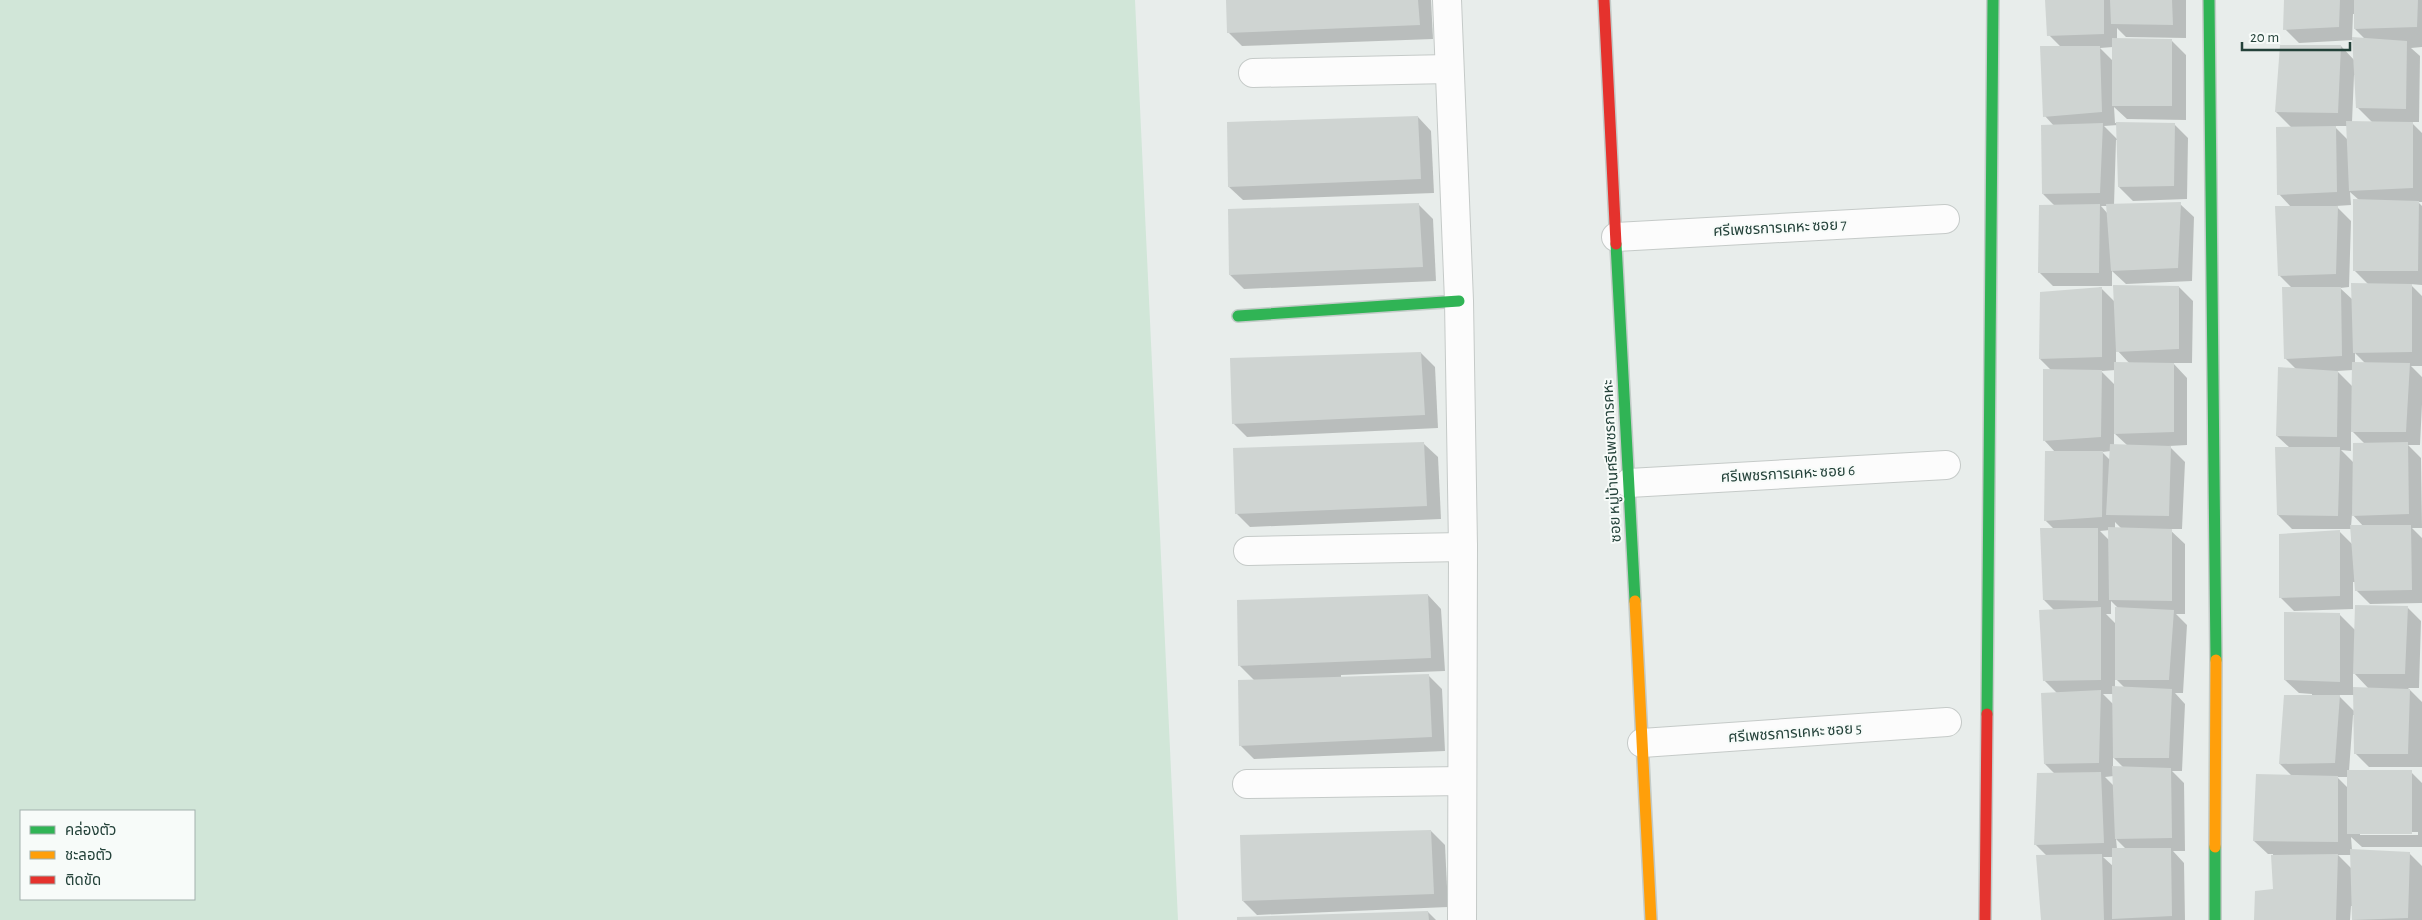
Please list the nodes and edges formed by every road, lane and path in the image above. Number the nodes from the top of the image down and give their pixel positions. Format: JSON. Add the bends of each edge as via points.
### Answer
{"nodes":[{"id":1,"x":1446,"y":0,"type":"edge"},
{"id":2,"x":1604,"y":0,"type":"edge"},
{"id":3,"x":1993,"y":0,"type":"edge"},
{"id":4,"x":2209,"y":0,"type":"edge"},
{"id":5,"x":1449,"y":68,"type":"junction"},
{"id":6,"x":1253,"y":73,"type":"dead end"},
{"id":7,"x":1945,"y":219,"type":"dead end"},
{"id":8,"x":1616,"y":237,"type":"junction"},
{"id":9,"x":1459,"y":301,"type":"junction"},
{"id":10,"x":1238,"y":316,"type":"dead end"},
{"id":11,"x":1946,"y":465,"type":"dead end"},
{"id":12,"x":1629,"y":483,"type":"junction"},
{"id":13,"x":1462,"y":547,"type":"junction"},
{"id":14,"x":1248,"y":551,"type":"dead end"},
{"id":15,"x":1948,"y":722,"type":"dead end"},
{"id":16,"x":1642,"y":744,"type":"junction"},
{"id":17,"x":1462,"y":781,"type":"junction"},
{"id":18,"x":1247,"y":784,"type":"dead end"},
{"id":19,"x":1462,"y":920,"type":"edge"},
{"id":20,"x":1652,"y":920,"type":"edge"},
{"id":21,"x":1985,"y":920,"type":"edge"},
{"id":22,"x":2215,"y":920,"type":"edge"}],
"edges":[{"from":1,"to":5,"type":"street"},
{"from":2,"to":8,"type":"street","name":"ซอย หมู่บ้านศรีเพชรการคหะ"},
{"from":3,"to":21,"type":"street"},
{"from":4,"to":22,"type":"street","via":[[2216,540]]},
{"from":5,"to":6,"type":"street"},
{"from":5,"to":9,"type":"street"},
{"from":7,"to":8,"type":"street","name":"ศรีเพชรการเคหะ ซอย 7"},
{"from":8,"to":12,"type":"street","name":"ซอย หมู่บ้านศรีเพชรการคหะ"},
{"from":9,"to":10,"type":"street"},
{"from":9,"to":13,"type":"street"},
{"from":11,"to":12,"type":"street","name":"ศรีเพชรการเคหะ ซอย 6"},
{"from":12,"to":16,"type":"street","name":"ซอย หมู่บ้านศรีเพชรการคหะ"},
{"from":13,"to":14,"type":"street"},
{"from":13,"to":17,"type":"street"},
{"from":15,"to":16,"type":"street","name":"ศรีเพชรการเคหะ ซอย 5"},
{"from":16,"to":20,"type":"street","name":"ซอย หมู่บ้านศรีเพชรการคหะ"},
{"from":17,"to":18,"type":"street"},
{"from":17,"to":19,"type":"street"}]}
